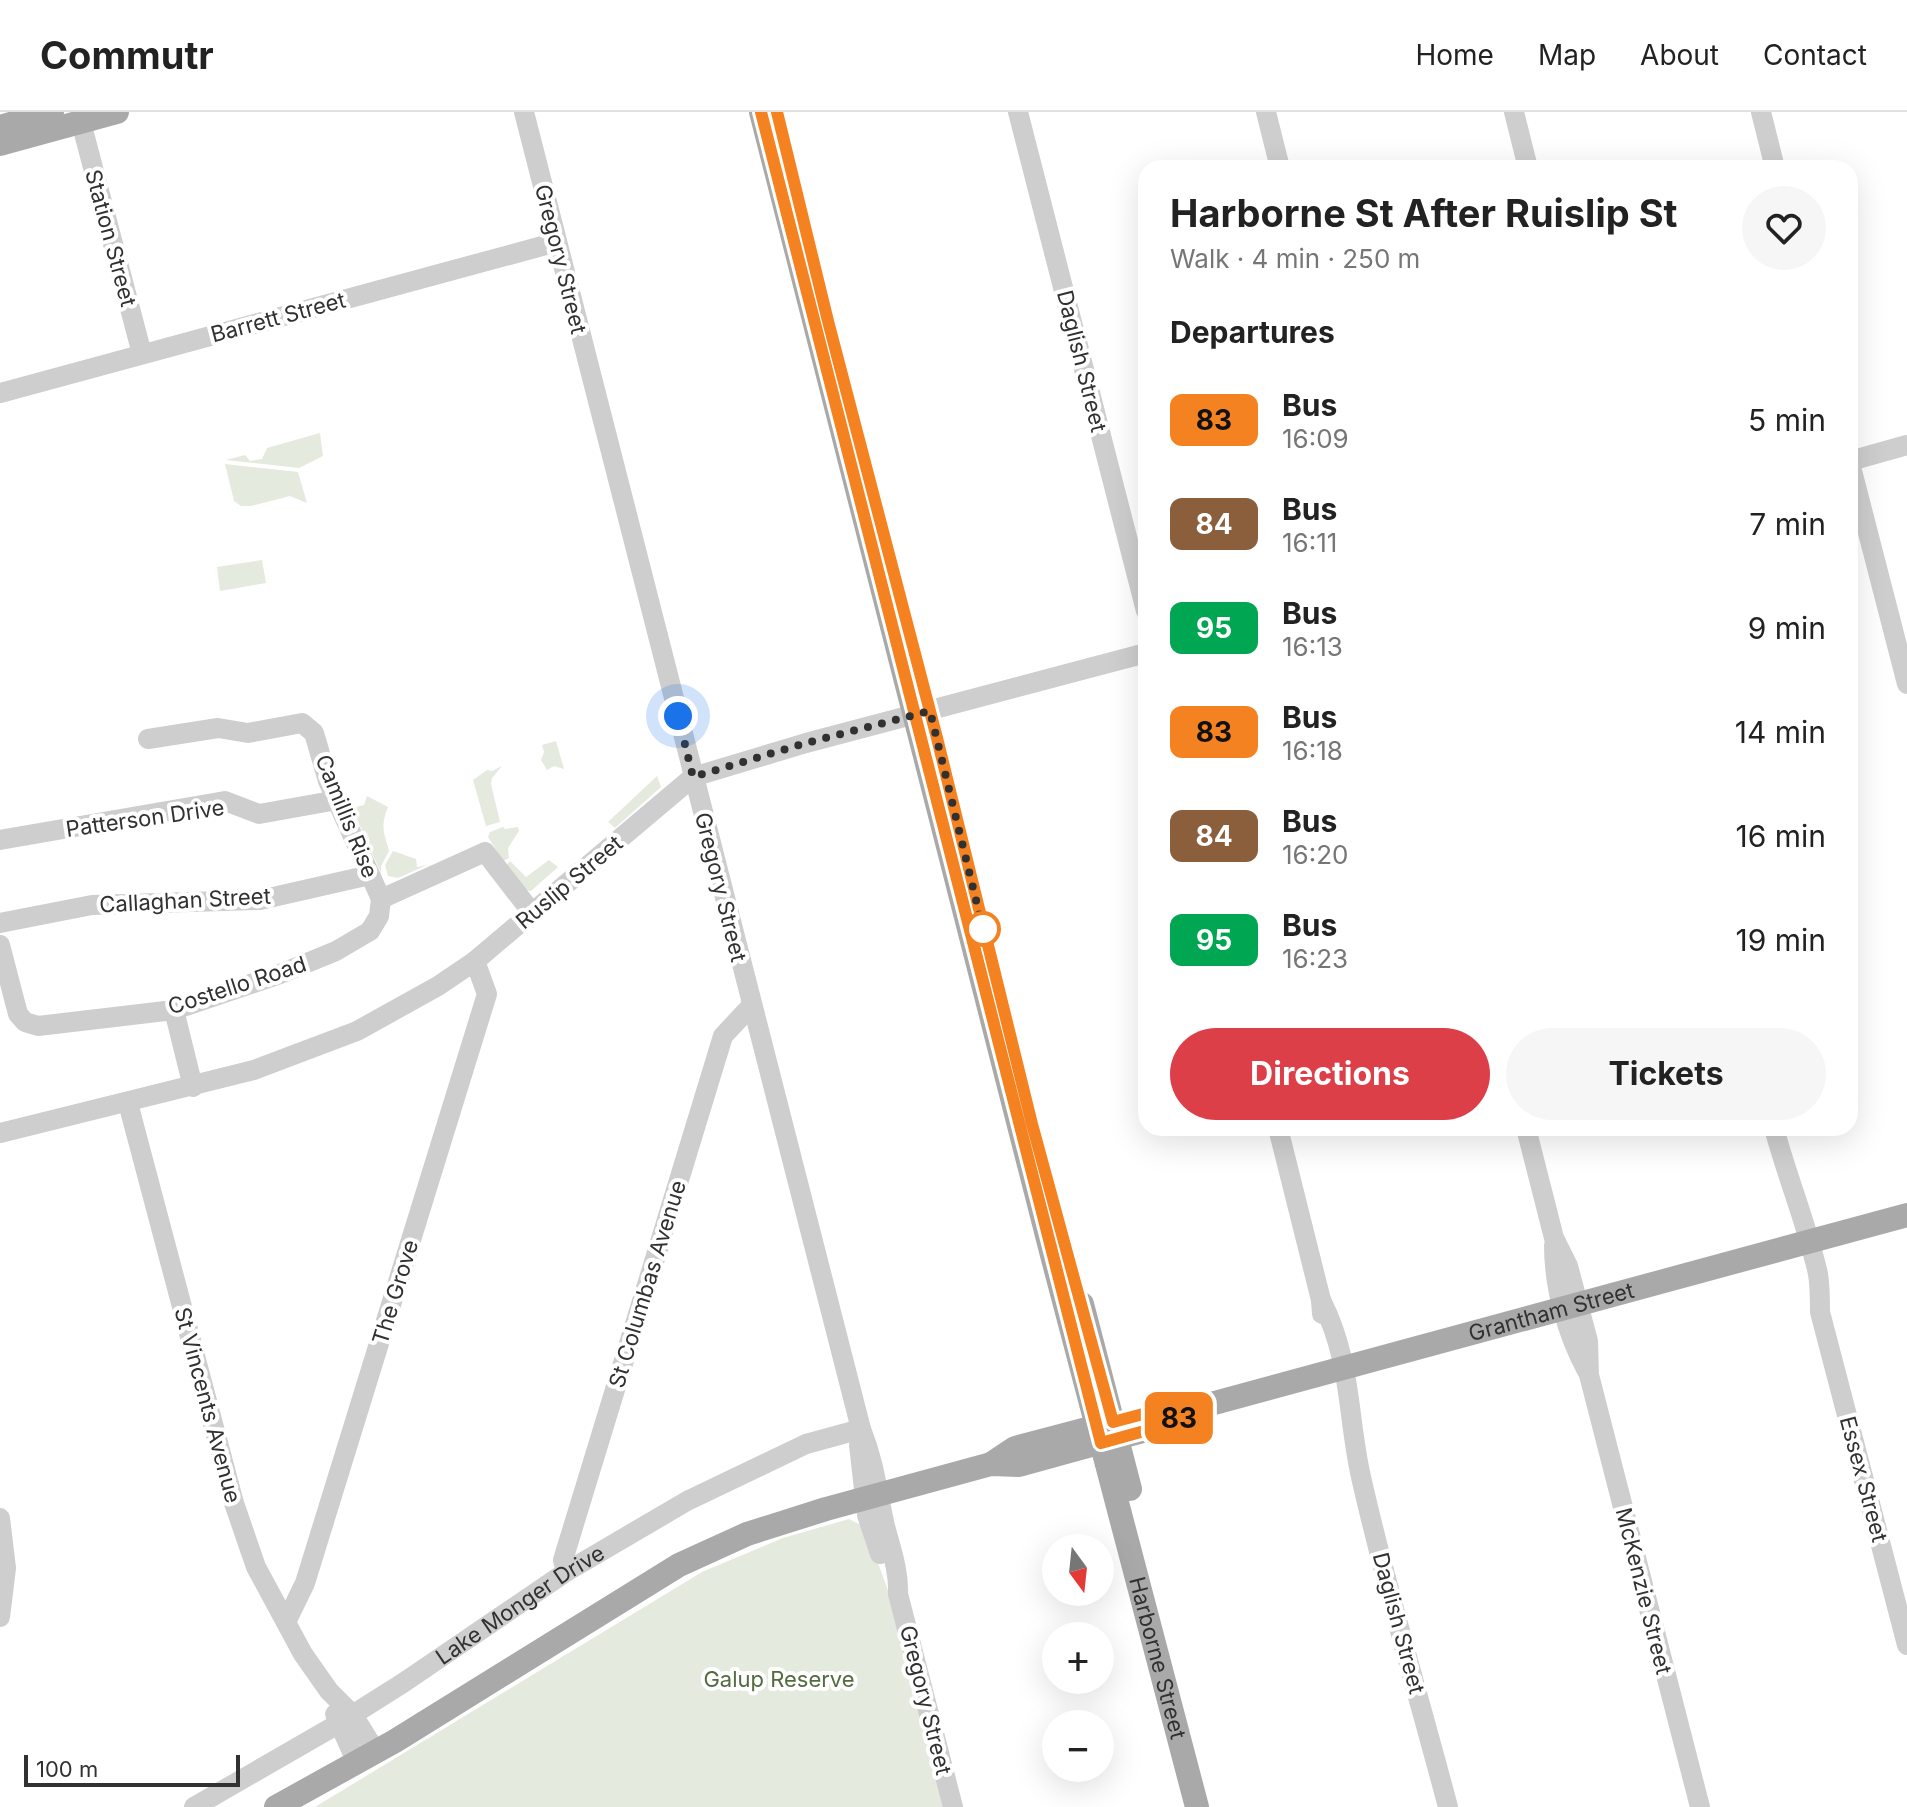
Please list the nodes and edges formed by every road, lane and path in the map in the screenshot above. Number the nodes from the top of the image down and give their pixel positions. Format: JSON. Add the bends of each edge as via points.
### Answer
{"nodes":[{"id":1,"x":52,"y":112,"type":"edge"},
{"id":2,"x":117,"y":112,"type":"edge"},
{"id":3,"x":524,"y":112,"type":"edge"},
{"id":4,"x":761,"y":112,"type":"edge"},
{"id":5,"x":777,"y":112,"type":"edge"},
{"id":6,"x":1018,"y":112,"type":"edge"},
{"id":7,"x":1266,"y":112,"type":"edge"},
{"id":8,"x":1514,"y":112,"type":"edge"},
{"id":9,"x":1761,"y":112,"type":"edge"},
{"id":10,"x":81,"y":122,"type":"junction"},
{"id":11,"x":0,"y":127,"type":"edge"},
{"id":12,"x":0,"y":144,"type":"edge"},
{"id":13,"x":1278,"y":160,"type":"edge"},
{"id":14,"x":1526,"y":160,"type":"edge"},
{"id":15,"x":1773,"y":160,"type":"edge"},
{"id":16,"x":557,"y":242,"type":"junction"},
{"id":17,"x":142,"y":354,"type":"junction"},
{"id":18,"x":0,"y":393,"type":"edge"},
{"id":19,"x":1907,"y":445,"type":"edge"},
{"id":20,"x":1858,"y":460,"type":"edge"},
{"id":21,"x":1858,"y":493,"type":"edge"},
{"id":22,"x":1138,"y":580,"type":"edge"},
{"id":23,"x":1138,"y":655,"type":"edge"},
{"id":24,"x":1907,"y":684,"type":"edge"},
{"id":25,"x":923,"y":713,"type":"junction"},
{"id":26,"x":148,"y":739,"type":"dead end"},
{"id":27,"x":693,"y":777,"type":"junction"},
{"id":28,"x":337,"y":800,"type":"junction"},
{"id":29,"x":0,"y":840,"type":"edge"},
{"id":30,"x":370,"y":875,"type":"junction"},
{"id":31,"x":381,"y":899,"type":"junction"},
{"id":32,"x":533,"y":914,"type":"junction"},
{"id":33,"x":0,"y":923,"type":"edge"},
{"id":34,"x":0,"y":945,"type":"edge"},
{"id":35,"x":475,"y":961,"type":"junction"},
{"id":36,"x":752,"y":1005,"type":"junction"},
{"id":37,"x":174,"y":1010,"type":"junction"},
{"id":38,"x":193,"y":1087,"type":"junction"},
{"id":39,"x":128,"y":1103,"type":"junction"},
{"id":40,"x":0,"y":1133,"type":"edge"},
{"id":41,"x":1280,"y":1136,"type":"edge"},
{"id":42,"x":1528,"y":1136,"type":"edge"},
{"id":43,"x":1776,"y":1136,"type":"edge"},
{"id":44,"x":1907,"y":1215,"type":"edge"},
{"id":45,"x":1802,"y":1243,"type":"junction"},
{"id":46,"x":1571,"y":1306,"type":"junction"},
{"id":47,"x":1338,"y":1369,"type":"junction"},
{"id":48,"x":861,"y":1429,"type":"junction"},
{"id":49,"x":1107,"y":1432,"type":"junction"},
{"id":50,"x":872,"y":1497,"type":"junction"},
{"id":51,"x":0,"y":1518,"type":"edge"},
{"id":52,"x":566,"y":1572,"type":"junction"},
{"id":53,"x":0,"y":1617,"type":"edge"},
{"id":54,"x":286,"y":1622,"type":"junction"},
{"id":55,"x":1907,"y":1645,"type":"edge"},
{"id":56,"x":346,"y":1720,"type":"junction"},
{"id":57,"x":367,"y":1757,"type":"junction"},
{"id":58,"x":194,"y":1807,"type":"edge"},
{"id":59,"x":276,"y":1807,"type":"edge"},
{"id":60,"x":953,"y":1807,"type":"edge"},
{"id":61,"x":1197,"y":1807,"type":"edge"},
{"id":62,"x":1210,"y":1807,"type":"edge"},
{"id":63,"x":1448,"y":1807,"type":"edge"},
{"id":64,"x":1700,"y":1807,"type":"edge"}],
"edges":[{"from":1,"to":11,"type":"main road"},
{"from":2,"to":10,"type":"main road"},
{"from":3,"to":16,"type":"street","name":"Gregory Street"},
{"from":4,"to":25,"type":"main road","name":"Harborne Street"},
{"from":5,"to":25,"type":"main road","name":"Harborne Street"},
{"from":6,"to":22,"type":"street","name":"Daglish Street"},
{"from":7,"to":13,"type":"street"},
{"from":8,"to":14,"type":"street"},
{"from":9,"to":15,"type":"street"},
{"from":10,"to":12,"type":"main road"},
{"from":10,"to":17,"type":"street","name":"Station Street"},
{"from":16,"to":17,"type":"street","name":"Barrett Street"},
{"from":16,"to":27,"type":"street","name":"Gregory Street"},
{"from":17,"to":18,"type":"street","name":"Barrett Street"},
{"from":19,"to":20,"type":"street"},
{"from":21,"to":24,"type":"street"},
{"from":23,"to":25,"type":"street","name":"Ruslip Street"},
{"from":25,"to":27,"type":"street","name":"Ruslip Street"},
{"from":25,"to":49,"type":"main road","name":"Harborne Street","via":[[1028,1106]]},
{"from":26,"to":28,"type":"street","name":"Camillis Rise","via":[[218,728],[248,733],[302,723],[314,733]]},
{"from":27,"to":32,"type":"street","name":"Ruslip Street"},
{"from":27,"to":36,"type":"street","name":"Gregory Street"},
{"from":28,"to":29,"type":"street","name":"Patterson Drive","via":[[259,814],[225,801]]},
{"from":28,"to":30,"type":"street","name":"Camillis Rise"},
{"from":30,"to":31,"type":"street","name":"Camillis Rise"},
{"from":30,"to":33,"type":"street","name":"Callaghan Street","via":[[260,900],[92,905]]},
{"from":31,"to":32,"type":"street","via":[[485,852]]},
{"from":31,"to":37,"type":"street","name":"Costello Road","via":[[374,927],[336,951]]},
{"from":32,"to":35,"type":"street","name":"Ruslip Street"},
{"from":34,"to":37,"type":"street","name":"Costello Road","via":[[18,1014],[25,1022],[38,1026]]},
{"from":35,"to":38,"type":"street","name":"Ruslip Street","via":[[357,1031]]},
{"from":35,"to":54,"type":"street","name":"The Grove","via":[[487,994],[305,1583]]},
{"from":36,"to":48,"type":"street","name":"Gregory Street"},
{"from":36,"to":52,"type":"street","name":"St Columbas Avenue","via":[[723,1036],[563,1560]]},
{"from":37,"to":38,"type":"street"},
{"from":38,"to":39,"type":"street","name":"Ruslip Street"},
{"from":39,"to":40,"type":"street","name":"Ruslip Street"},
{"from":39,"to":54,"type":"street","name":"St Vincents Avenue","via":[[234,1503],[256,1567]]},
{"from":41,"to":47,"type":"street","name":"Daglish Street","via":[[1321,1300],[1336,1329]]},
{"from":42,"to":46,"type":"street","name":"McKenzie Street","via":[[1554,1238],[1568,1266]]},
{"from":43,"to":45,"type":"street","name":"Essex Street"},
{"from":44,"to":45,"type":"main road","name":"Grantham Street"},
{"from":45,"to":46,"type":"main road","name":"Grantham Street"},
{"from":45,"to":55,"type":"street","name":"Essex Street","via":[[1818,1276],[1820,1312]]},
{"from":46,"to":47,"type":"main road","name":"Grantham Street"},
{"from":46,"to":64,"type":"street","name":"McKenzie Street","via":[[1588,1341],[1589,1375]]},
{"from":47,"to":49,"type":"main road","name":"Grantham Street","via":[[1196,1408],[1166,1425]]},
{"from":47,"to":63,"type":"street","name":"Daglish Street"},
{"from":48,"to":50,"type":"street","name":"Gregory Street","via":[[872,1457]]},
{"from":48,"to":52,"type":"street","name":"Lake Monger Drive","via":[[806,1444],[700,1494]]},
{"from":49,"to":50,"type":"main road","name":"Grantham Street","via":[[1019,1465],[991,1464]]},
{"from":49,"to":61,"type":"main road","name":"Harborne Street"},
{"from":49,"to":62,"type":"main road","name":"Harborne Street"},
{"from":50,"to":57,"type":"main road","name":"Grantham Street","via":[[747,1534],[679,1565]]},
{"from":50,"to":60,"type":"street","name":"Gregory Street","via":[[899,1580],[898,1594]]},
{"from":51,"to":53,"type":"street","via":[[6,1568]]},
{"from":52,"to":56,"type":"street","name":"Lake Monger Drive"},
{"from":54,"to":56,"type":"street","name":"St Vincents Avenue"},
{"from":56,"to":57,"type":"street","name":"St Vincents Avenue"},
{"from":56,"to":58,"type":"street","name":"Lake Monger Drive"},
{"from":57,"to":59,"type":"main road"}]}
